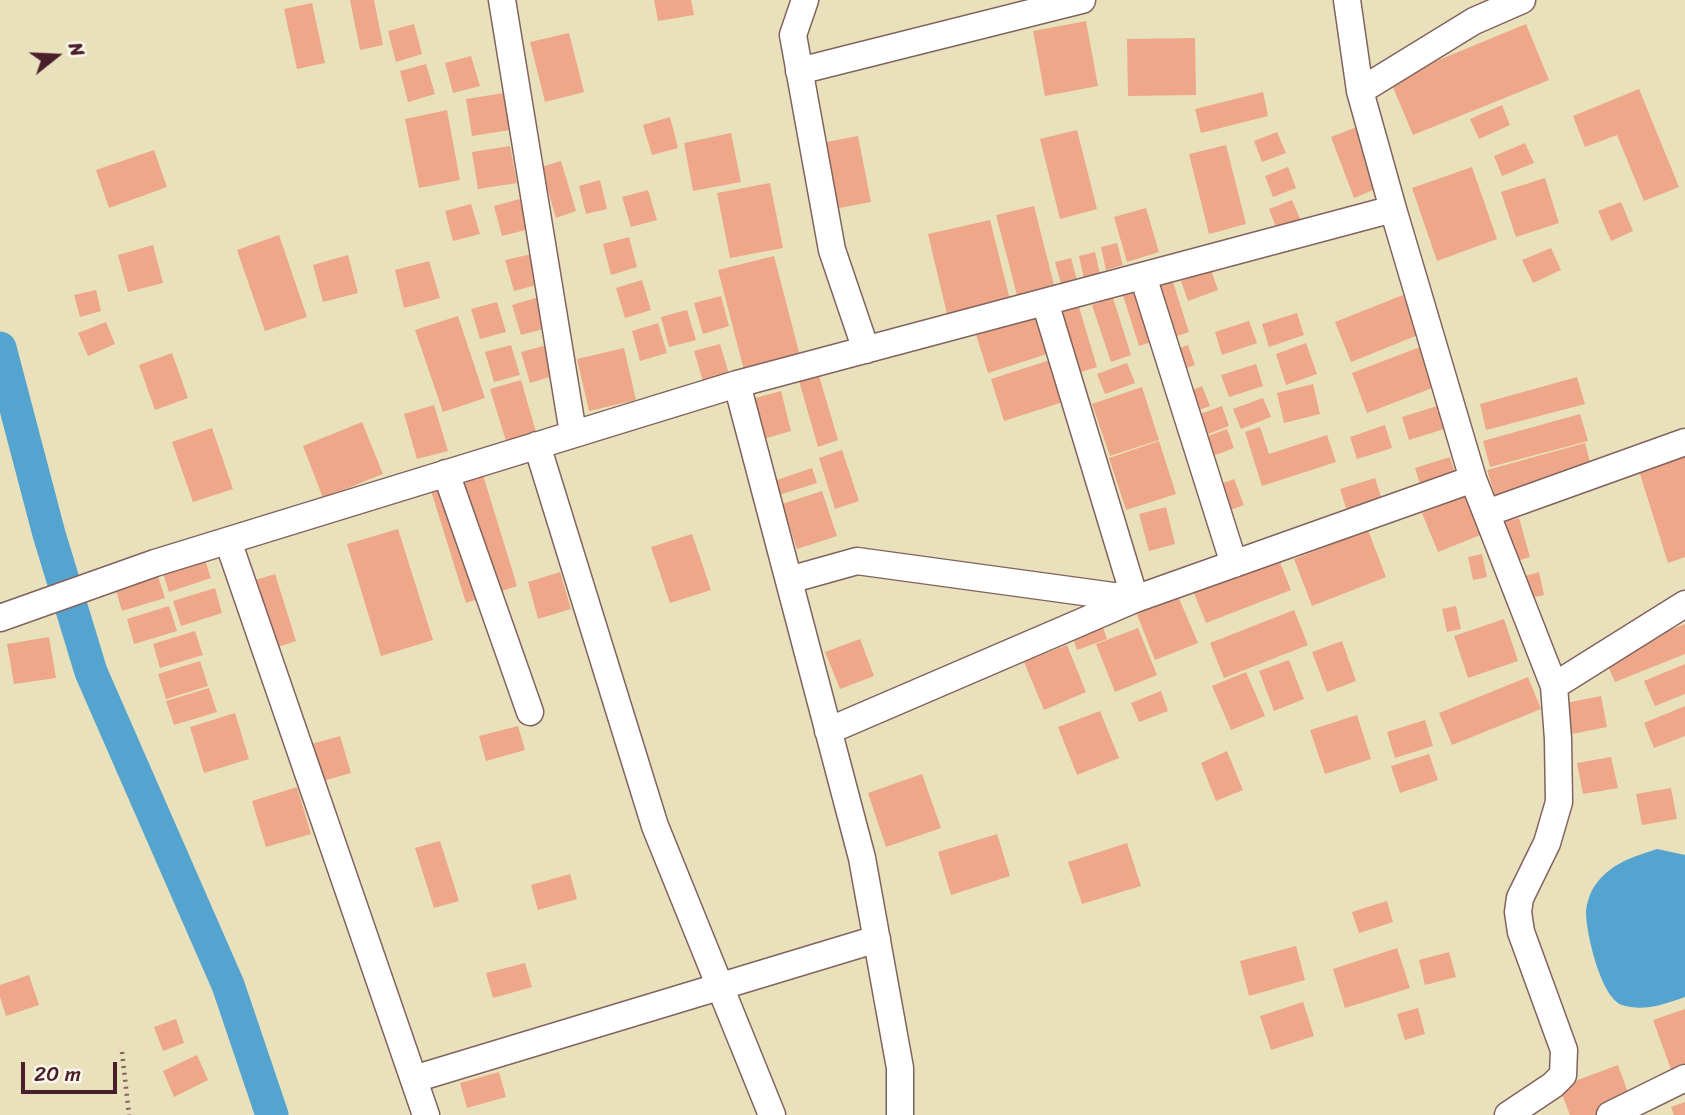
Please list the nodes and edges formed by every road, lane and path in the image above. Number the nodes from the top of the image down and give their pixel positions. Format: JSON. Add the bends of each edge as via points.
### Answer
{"nodes":[{"id":1,"x":502,"y":0,"type":"edge"},
{"id":2,"x":805,"y":0,"type":"edge"},
{"id":3,"x":1082,"y":0,"type":"edge"},
{"id":4,"x":1347,"y":0,"type":"edge"},
{"id":5,"x":1522,"y":0,"type":"edge"},
{"id":6,"x":799,"y":71,"type":"junction"},
{"id":7,"x":1360,"y":91,"type":"junction"},
{"id":8,"x":1394,"y":209,"type":"junction"},
{"id":9,"x":1143,"y":276,"type":"junction"},
{"id":10,"x":1045,"y":302,"type":"junction"},
{"id":11,"x":866,"y":350,"type":"junction"},
{"id":12,"x":737,"y":384,"type":"junction"},
{"id":13,"x":573,"y":433,"type":"junction"},
{"id":14,"x":1685,"y":442,"type":"edge"},
{"id":15,"x":537,"y":445,"type":"junction"},
{"id":16,"x":446,"y":473,"type":"junction"},
{"id":17,"x":1473,"y":479,"type":"junction"},
{"id":18,"x":1487,"y":513,"type":"junction"},
{"id":19,"x":228,"y":541,"type":"junction"},
{"id":20,"x":1234,"y":564,"type":"junction"},
{"id":21,"x":789,"y":580,"type":"junction"},
{"id":22,"x":1135,"y":599,"type":"junction"},
{"id":23,"x":1685,"y":604,"type":"edge"},
{"id":24,"x":7,"y":614,"type":"edge"},
{"id":25,"x":1554,"y":686,"type":"junction"},
{"id":26,"x":530,"y":712,"type":"dead end"},
{"id":27,"x":828,"y":731,"type":"junction"},
{"id":28,"x":877,"y":939,"type":"junction"},
{"id":29,"x":720,"y":985,"type":"junction"},
{"id":30,"x":122,"y":1052,"type":"dead end"},
{"id":31,"x":1685,"y":1078,"type":"edge"},
{"id":32,"x":414,"y":1079,"type":"junction"},
{"id":33,"x":129,"y":1115,"type":"edge"},
{"id":34,"x":426,"y":1115,"type":"edge"},
{"id":35,"x":772,"y":1115,"type":"edge"},
{"id":36,"x":900,"y":1115,"type":"edge"},
{"id":37,"x":1508,"y":1115,"type":"edge"},
{"id":38,"x":1610,"y":1115,"type":"edge"}],
"edges":[{"from":1,"to":13,"type":"street"},
{"from":2,"to":6,"type":"street","via":[[793,36]]},
{"from":3,"to":6,"type":"street"},
{"from":4,"to":7,"type":"street"},
{"from":5,"to":7,"type":"street","via":[[1474,21]]},
{"from":6,"to":11,"type":"street","via":[[832,250]]},
{"from":7,"to":8,"type":"street"},
{"from":8,"to":9,"type":"street"},
{"from":8,"to":17,"type":"street"},
{"from":9,"to":10,"type":"street"},
{"from":9,"to":20,"type":"street"},
{"from":10,"to":11,"type":"street"},
{"from":10,"to":22,"type":"street"},
{"from":11,"to":12,"type":"street"},
{"from":12,"to":13,"type":"street"},
{"from":12,"to":21,"type":"street"},
{"from":13,"to":15,"type":"street"},
{"from":14,"to":18,"type":"street"},
{"from":15,"to":16,"type":"street"},
{"from":15,"to":29,"type":"street","via":[[655,827]]},
{"from":16,"to":19,"type":"street"},
{"from":16,"to":26,"type":"street"},
{"from":17,"to":18,"type":"street"},
{"from":17,"to":20,"type":"street"},
{"from":18,"to":25,"type":"street"},
{"from":19,"to":24,"type":"street"},
{"from":19,"to":32,"type":"street"},
{"from":20,"to":22,"type":"street"},
{"from":21,"to":22,"type":"street","via":[[857,561]]},
{"from":21,"to":27,"type":"street"},
{"from":22,"to":27,"type":"street"},
{"from":23,"to":25,"type":"street"},
{"from":25,"to":37,"type":"street","via":[[1559,802],[1518,912],[1564,1050],[1563,1075]]},
{"from":27,"to":28,"type":"street","via":[[862,858]]},
{"from":28,"to":29,"type":"street"},
{"from":28,"to":36,"type":"street","via":[[900,1068]]},
{"from":29,"to":32,"type":"street"},
{"from":29,"to":35,"type":"street"},
{"from":30,"to":33,"type":"path"},
{"from":31,"to":38,"type":"street"},
{"from":32,"to":34,"type":"street"}]}
